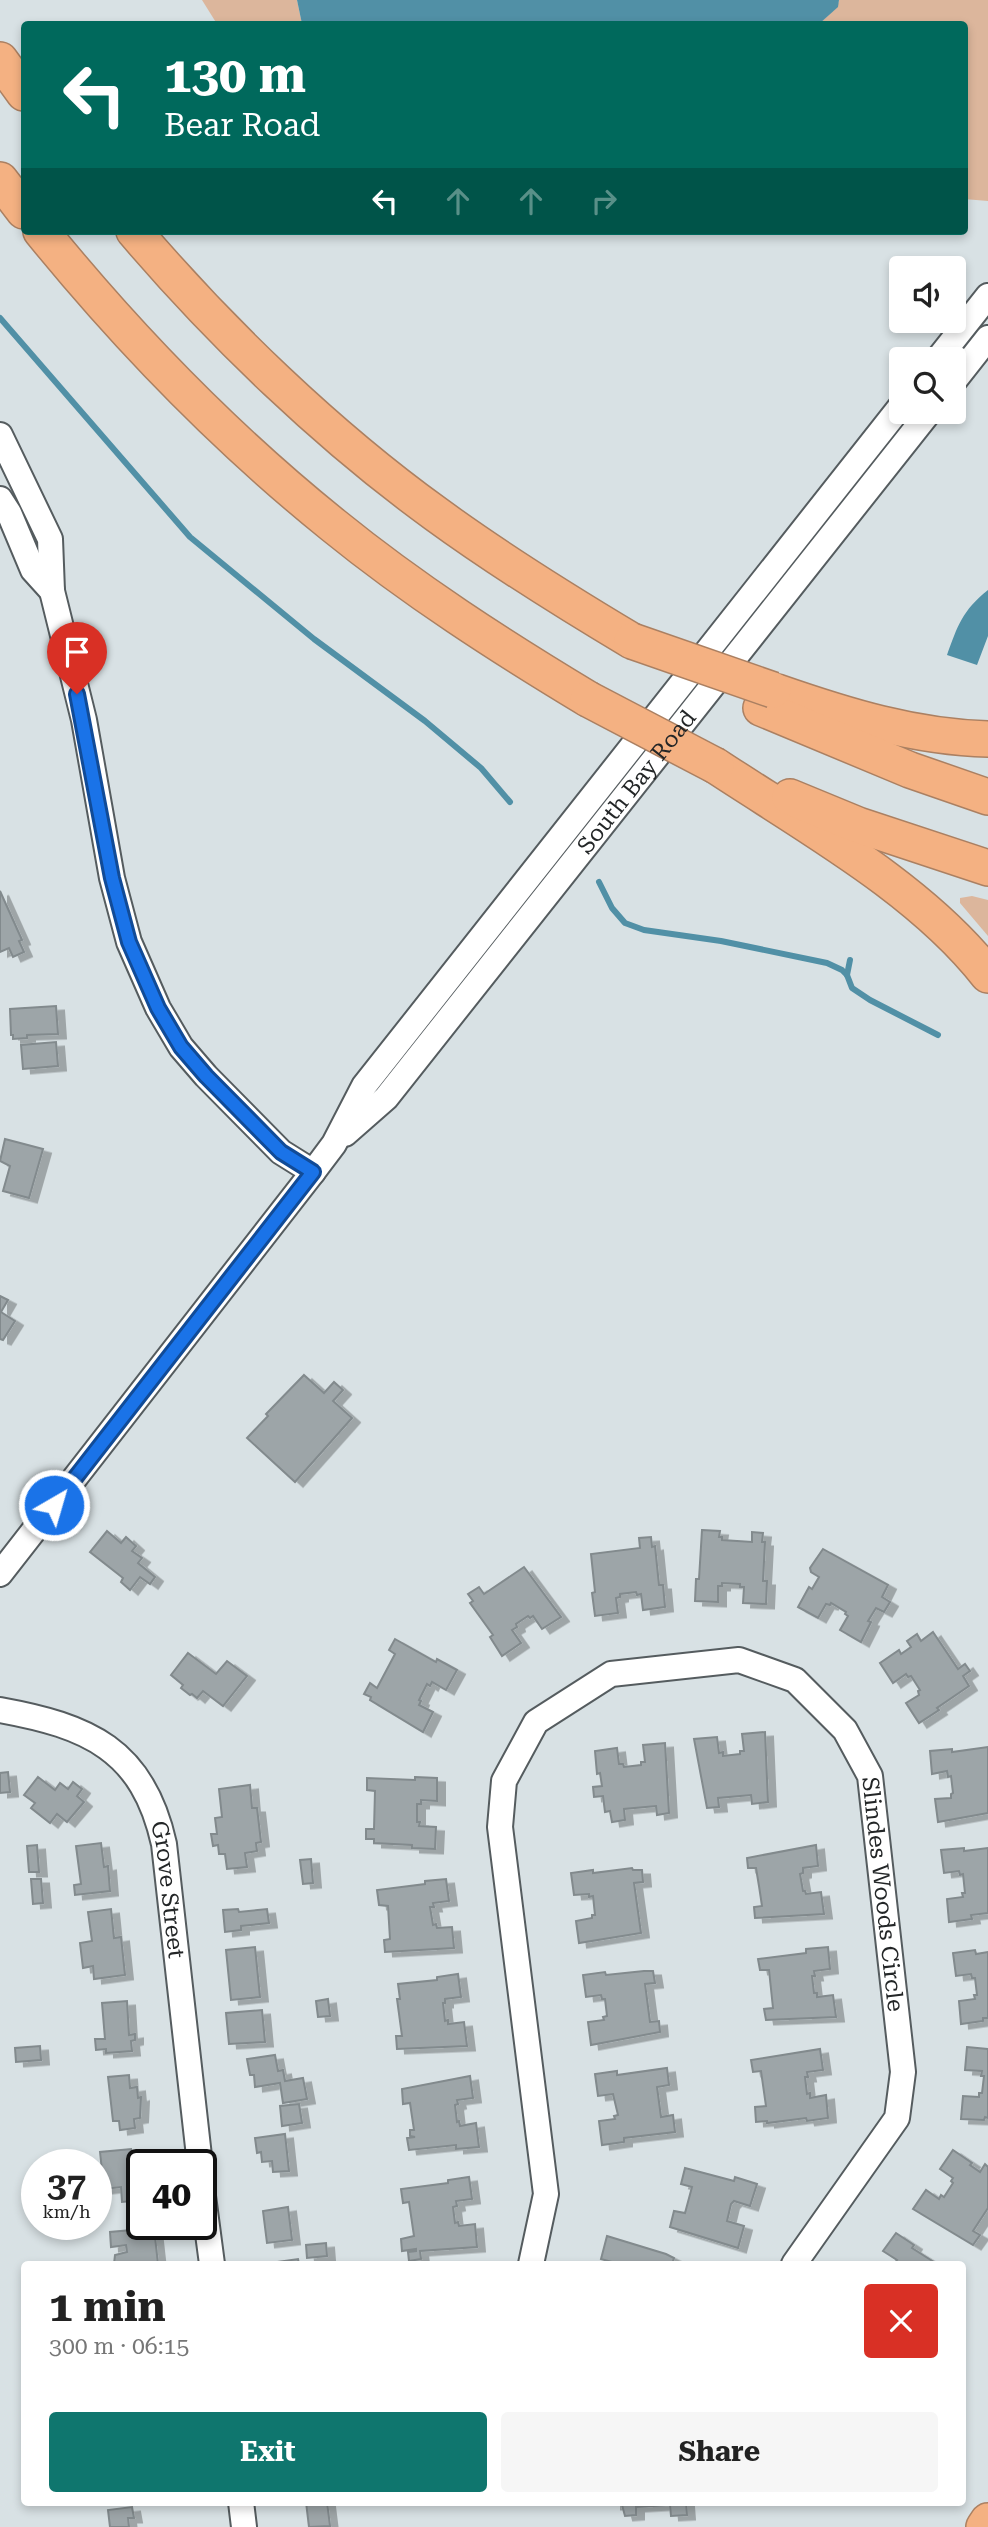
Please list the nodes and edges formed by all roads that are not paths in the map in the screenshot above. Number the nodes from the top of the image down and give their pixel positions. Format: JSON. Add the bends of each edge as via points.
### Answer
{"nodes":[{"id":1,"x":0,"y":60,"type":"edge"},
{"id":2,"x":21,"y":89,"type":"edge"},
{"id":3,"x":0,"y":180,"type":"edge"},
{"id":4,"x":21,"y":207,"type":"edge"},
{"id":5,"x":44,"y":235,"type":"edge"},
{"id":6,"x":138,"y":235,"type":"edge"},
{"id":7,"x":988,"y":296,"type":"edge"},
{"id":8,"x":988,"y":338,"type":"edge"},
{"id":9,"x":948,"y":347,"type":"edge"},
{"id":10,"x":966,"y":366,"type":"edge"},
{"id":11,"x":889,"y":421,"type":"edge"},
{"id":12,"x":920,"y":424,"type":"edge"},
{"id":13,"x":0,"y":435,"type":"edge"},
{"id":14,"x":0,"y":499,"type":"edge"},
{"id":15,"x":52,"y":591,"type":"junction"},
{"id":16,"x":767,"y":699,"type":"junction"},
{"id":17,"x":988,"y":739,"type":"edge"},
{"id":18,"x":716,"y":766,"type":"junction"},
{"id":19,"x":988,"y":797,"type":"edge"},
{"id":20,"x":988,"y":868,"type":"edge"},
{"id":21,"x":988,"y":975,"type":"edge"},
{"id":22,"x":334,"y":1144,"type":"junction"},
{"id":23,"x":313,"y":1172,"type":"junction"},
{"id":24,"x":0,"y":1574,"type":"edge"},
{"id":25,"x":0,"y":1710,"type":"edge"},
{"id":26,"x":198,"y":2149,"type":"edge"},
{"id":27,"x":209,"y":2240,"type":"edge"},
{"id":28,"x":212,"y":2261,"type":"edge"},
{"id":29,"x":532,"y":2261,"type":"edge"},
{"id":30,"x":796,"y":2261,"type":"edge"},
{"id":31,"x":242,"y":2506,"type":"edge"},
{"id":32,"x":988,"y":2521,"type":"edge"},
{"id":33,"x":244,"y":2527,"type":"edge"},
{"id":34,"x":984,"y":2527,"type":"edge"}],
"edges":[{"from":1,"to":2,"type":"highway"},
{"from":3,"to":4,"type":"highway"},
{"from":5,"to":18,"type":"highway","bridge":true,"via":[[156,363],[332,525],[461,619],[588,699]]},
{"from":6,"to":16,"type":"highway","bridge":true,"via":[[252,357],[433,512],[498,558],[632,640]]},
{"from":7,"to":9,"type":"street"},
{"from":8,"to":10,"type":"street"},
{"from":11,"to":22,"type":"street","name":"South Bay Road","via":[[364,1086]]},
{"from":12,"to":22,"type":"street","name":"South Bay Road","via":[[386,1098]]},
{"from":13,"to":15,"type":"street","via":[[50,539]]},
{"from":14,"to":15,"type":"street","via":[[33,570]]},
{"from":15,"to":23,"type":"street","via":[[84,720],[112,878],[129,942],[158,1008],[181,1047],[206,1076],[281,1152]]},
{"from":16,"to":17,"type":"highway","via":[[887,726]]},
{"from":16,"to":19,"type":"highway","via":[[898,765]]},
{"from":18,"to":20,"type":"highway","via":[[858,825]]},
{"from":18,"to":21,"type":"highway","via":[[907,895]]},
{"from":22,"to":23,"type":"street","name":"South Bay Road"},
{"from":23,"to":24,"type":"street","name":"South Bay Road"},
{"from":25,"to":26,"type":"street","name":"Grove Street","via":[[63,1724],[86,1735],[131,1768],[158,1816]]},
{"from":27,"to":28,"type":"street"},
{"from":29,"to":30,"type":"street","name":"Slindes Woods Circle","via":[[546,2194],[500,1827],[504,1781],[536,1722],[611,1674],[738,1661],[795,1680],[845,1730],[870,1776],[903,2072],[897,2118]]},
{"from":31,"to":33,"type":"street"},
{"from":32,"to":34,"type":"highway"}]}
